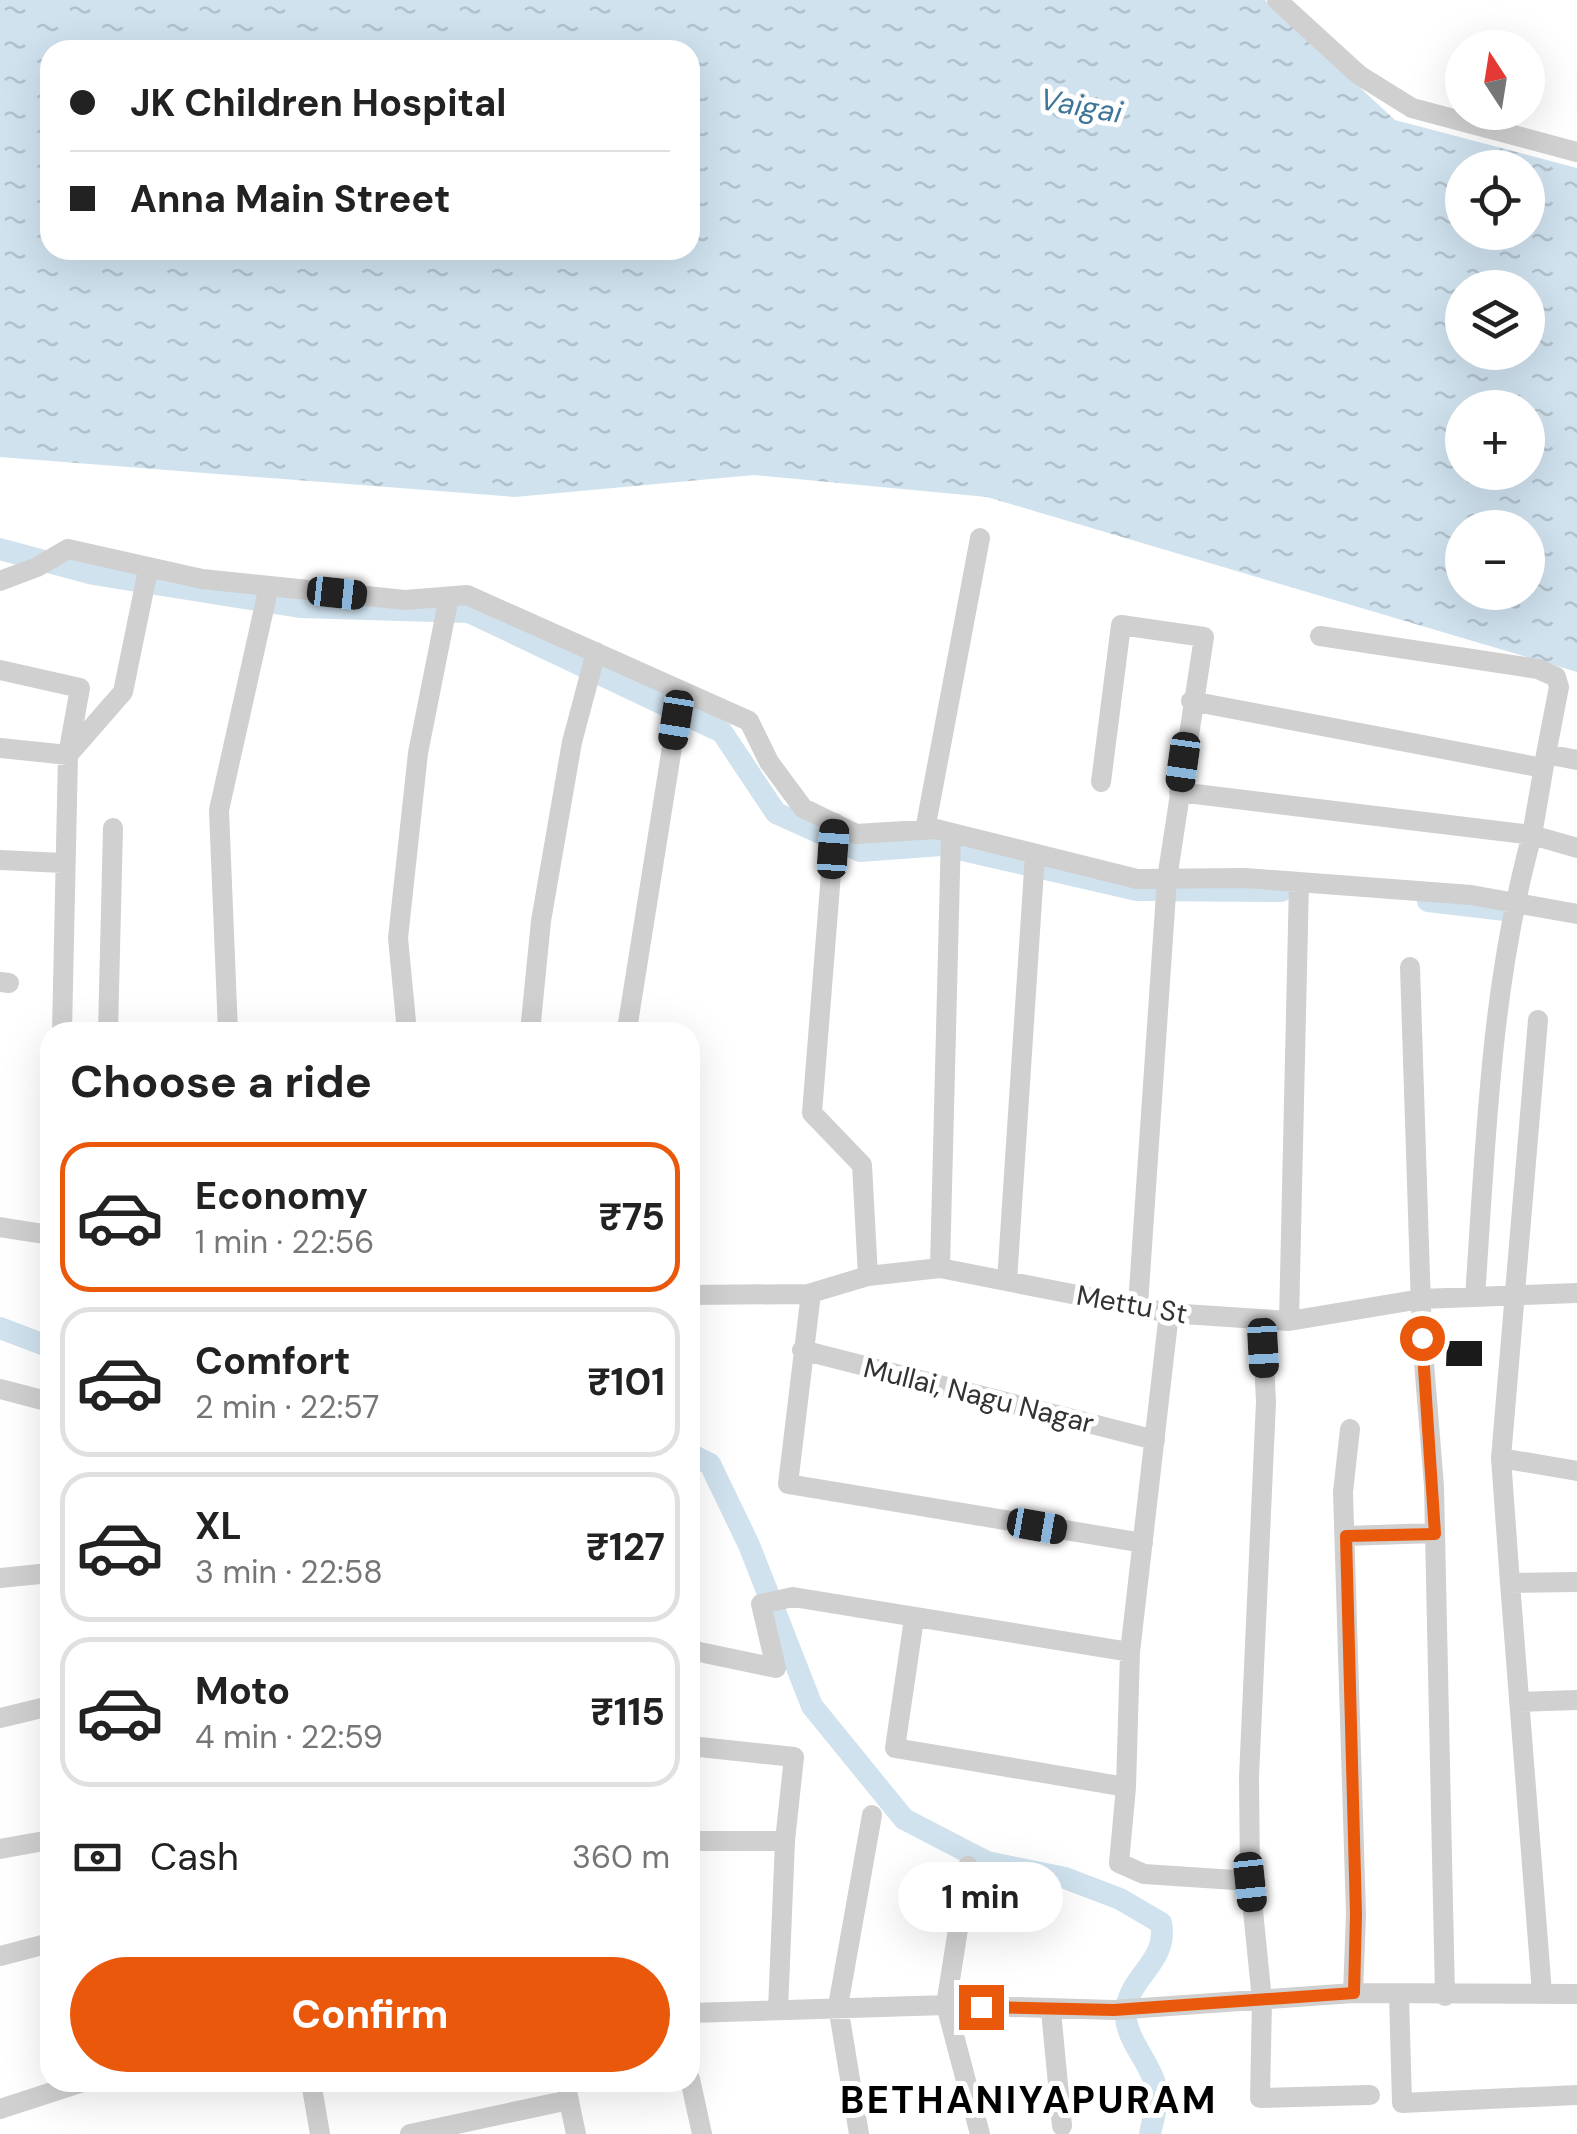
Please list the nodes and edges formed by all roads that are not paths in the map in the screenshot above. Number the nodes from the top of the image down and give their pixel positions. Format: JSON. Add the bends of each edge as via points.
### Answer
{"nodes":[{"id":1,"x":1276,"y":0,"type":"edge"},
{"id":2,"x":1577,"y":152,"type":"edge"},
{"id":3,"x":980,"y":538,"type":"dead end"},
{"id":4,"x":146,"y":579,"type":"junction"},
{"id":5,"x":0,"y":580,"type":"edge"},
{"id":6,"x":266,"y":596,"type":"junction"},
{"id":7,"x":448,"y":606,"type":"junction"},
{"id":8,"x":1320,"y":636,"type":"dead end"},
{"id":9,"x":593,"y":664,"type":"junction"},
{"id":10,"x":0,"y":670,"type":"edge"},
{"id":11,"x":1191,"y":701,"type":"junction"},
{"id":12,"x":679,"y":704,"type":"junction"},
{"id":13,"x":0,"y":748,"type":"edge"},
{"id":14,"x":68,"y":755,"type":"junction"},
{"id":15,"x":1577,"y":760,"type":"edge"},
{"id":16,"x":1544,"y":761,"type":"junction"},
{"id":17,"x":1100,"y":782,"type":"dead end"},
{"id":18,"x":1179,"y":792,"type":"junction"},
{"id":19,"x":113,"y":828,"type":"dead end"},
{"id":20,"x":925,"y":830,"type":"junction"},
{"id":21,"x":834,"y":834,"type":"junction"},
{"id":22,"x":1532,"y":835,"type":"junction"},
{"id":23,"x":951,"y":843,"type":"junction"},
{"id":24,"x":1577,"y":848,"type":"edge"},
{"id":25,"x":0,"y":860,"type":"edge"},
{"id":26,"x":63,"y":862,"type":"junction"},
{"id":27,"x":1034,"y":862,"type":"junction"},
{"id":28,"x":1166,"y":886,"type":"junction"},
{"id":29,"x":1299,"y":889,"type":"junction"},
{"id":30,"x":1512,"y":909,"type":"junction"},
{"id":31,"x":1577,"y":914,"type":"edge"},
{"id":32,"x":1410,"y":967,"type":"dead end"},
{"id":33,"x":1538,"y":1020,"type":"dead end"},
{"id":34,"x":62,"y":1022,"type":"edge"},
{"id":35,"x":108,"y":1022,"type":"edge"},
{"id":36,"x":228,"y":1022,"type":"edge"},
{"id":37,"x":405,"y":1022,"type":"edge"},
{"id":38,"x":531,"y":1022,"type":"edge"},
{"id":39,"x":628,"y":1022,"type":"edge"},
{"id":40,"x":0,"y":1227,"type":"edge"},
{"id":41,"x":40,"y":1233,"type":"edge"},
{"id":42,"x":940,"y":1268,"type":"junction"},
{"id":43,"x":868,"y":1276,"type":"junction"},
{"id":44,"x":1007,"y":1281,"type":"junction"},
{"id":45,"x":810,"y":1293,"type":"junction"},
{"id":46,"x":1577,"y":1293,"type":"edge"},
{"id":47,"x":700,"y":1294,"type":"edge"},
{"id":48,"x":1513,"y":1296,"type":"junction"},
{"id":49,"x":1475,"y":1297,"type":"junction"},
{"id":50,"x":1421,"y":1300,"type":"junction"},
{"id":51,"x":1138,"y":1305,"type":"junction"},
{"id":52,"x":1169,"y":1313,"type":"junction"},
{"id":53,"x":1262,"y":1321,"type":"junction"},
{"id":54,"x":1289,"y":1322,"type":"junction"},
{"id":55,"x":802,"y":1350,"type":"junction"},
{"id":56,"x":0,"y":1389,"type":"edge"},
{"id":57,"x":40,"y":1399,"type":"edge"},
{"id":58,"x":1350,"y":1429,"type":"dead end"},
{"id":59,"x":1155,"y":1440,"type":"junction"},
{"id":60,"x":1501,"y":1458,"type":"junction"},
{"id":61,"x":1577,"y":1472,"type":"edge"},
{"id":62,"x":1435,"y":1534,"type":"junction"},
{"id":63,"x":1346,"y":1536,"type":"junction"},
{"id":64,"x":1143,"y":1543,"type":"junction"},
{"id":65,"x":40,"y":1574,"type":"edge"},
{"id":66,"x":0,"y":1578,"type":"edge"},
{"id":67,"x":1577,"y":1582,"type":"edge"},
{"id":68,"x":1510,"y":1583,"type":"junction"},
{"id":69,"x":914,"y":1619,"type":"junction"},
{"id":70,"x":700,"y":1652,"type":"edge"},
{"id":71,"x":1130,"y":1652,"type":"junction"},
{"id":72,"x":1577,"y":1700,"type":"edge"},
{"id":73,"x":1520,"y":1702,"type":"junction"},
{"id":74,"x":40,"y":1708,"type":"edge"},
{"id":75,"x":0,"y":1718,"type":"edge"},
{"id":76,"x":700,"y":1747,"type":"edge"},
{"id":77,"x":1126,"y":1787,"type":"junction"},
{"id":78,"x":872,"y":1815,"type":"dead end"},
{"id":79,"x":700,"y":1841,"type":"edge"},
{"id":80,"x":785,"y":1841,"type":"junction"},
{"id":81,"x":40,"y":1842,"type":"edge"},
{"id":82,"x":0,"y":1849,"type":"edge"},
{"id":83,"x":968,"y":1866,"type":"dead end"},
{"id":84,"x":1250,"y":1882,"type":"junction"},
{"id":85,"x":40,"y":1946,"type":"edge"},
{"id":86,"x":0,"y":1956,"type":"edge"},
{"id":87,"x":1354,"y":1993,"type":"junction"},
{"id":88,"x":1542,"y":1994,"type":"junction"},
{"id":89,"x":1577,"y":1994,"type":"edge"},
{"id":90,"x":1398,"y":1996,"type":"junction"},
{"id":91,"x":1445,"y":1996,"type":"junction"},
{"id":92,"x":1262,"y":2000,"type":"junction"},
{"id":93,"x":946,"y":2005,"type":"junction"},
{"id":94,"x":838,"y":2006,"type":"junction"},
{"id":95,"x":778,"y":2010,"type":"junction"},
{"id":96,"x":1051,"y":2011,"type":"junction"},
{"id":97,"x":700,"y":2013,"type":"edge"},
{"id":98,"x":52,"y":2092,"type":"edge"},
{"id":99,"x":313,"y":2092,"type":"edge"},
{"id":100,"x":563,"y":2092,"type":"edge"},
{"id":101,"x":567,"y":2092,"type":"edge"},
{"id":102,"x":693,"y":2092,"type":"edge"},
{"id":103,"x":1370,"y":2094,"type":"dead end"},
{"id":104,"x":1577,"y":2094,"type":"edge"},
{"id":105,"x":0,"y":2109,"type":"edge"},
{"id":106,"x":1062,"y":2126,"type":"dead end"},
{"id":107,"x":320,"y":2134,"type":"edge"},
{"id":108,"x":410,"y":2134,"type":"edge"},
{"id":109,"x":576,"y":2134,"type":"edge"},
{"id":110,"x":702,"y":2134,"type":"edge"},
{"id":111,"x":859,"y":2134,"type":"edge"},
{"id":112,"x":980,"y":2134,"type":"edge"}],
"edges":[{"from":1,"to":2,"type":"street","via":[[1358,76],[1412,108]]},
{"from":3,"to":20,"type":"street"},
{"from":4,"to":5,"type":"street","via":[[68,549]]},
{"from":4,"to":6,"type":"street"},
{"from":4,"to":14,"type":"street","via":[[123,692]]},
{"from":6,"to":7,"type":"street"},
{"from":6,"to":36,"type":"street","via":[[218,810]]},
{"from":7,"to":9,"type":"street","via":[[467,595]]},
{"from":7,"to":37,"type":"street","via":[[418,754],[398,938]]},
{"from":8,"to":16,"type":"street","via":[[1556,676]]},
{"from":9,"to":12,"type":"street"},
{"from":9,"to":38,"type":"street","via":[[572,742]]},
{"from":10,"to":14,"type":"street","via":[[80,688]]},
{"from":11,"to":16,"type":"street"},
{"from":11,"to":17,"type":"street","via":[[1204,637],[1122,625]]},
{"from":11,"to":18,"type":"street"},
{"from":12,"to":21,"type":"street","via":[[749,721],[769,762]]},
{"from":12,"to":39,"type":"street"},
{"from":13,"to":14,"type":"street"},
{"from":14,"to":26,"type":"street"},
{"from":15,"to":16,"type":"street"},
{"from":16,"to":22,"type":"street"},
{"from":18,"to":22,"type":"street"},
{"from":18,"to":28,"type":"street"},
{"from":19,"to":35,"type":"street"},
{"from":20,"to":21,"type":"street"},
{"from":20,"to":23,"type":"street"},
{"from":21,"to":43,"type":"street","via":[[812,1113],[862,1165]]},
{"from":22,"to":24,"type":"street"},
{"from":22,"to":30,"type":"street"},
{"from":23,"to":27,"type":"street"},
{"from":23,"to":42,"type":"street"},
{"from":25,"to":26,"type":"street"},
{"from":26,"to":34,"type":"street"},
{"from":27,"to":28,"type":"street"},
{"from":27,"to":44,"type":"street"},
{"from":28,"to":29,"type":"street"},
{"from":28,"to":51,"type":"street"},
{"from":29,"to":30,"type":"street"},
{"from":29,"to":54,"type":"street"},
{"from":30,"to":31,"type":"street"},
{"from":30,"to":49,"type":"street","via":[[1496,997]]},
{"from":32,"to":50,"type":"street"},
{"from":33,"to":48,"type":"street"},
{"from":40,"to":41,"type":"street"},
{"from":42,"to":43,"type":"street","name":"Mettu St"},
{"from":42,"to":44,"type":"street","name":"Mettu St"},
{"from":43,"to":45,"type":"street","name":"Mettu St"},
{"from":44,"to":51,"type":"street","name":"Mettu St"},
{"from":45,"to":47,"type":"street","name":"Mettu St"},
{"from":45,"to":55,"type":"street"},
{"from":46,"to":48,"type":"street","name":"Mettu St"},
{"from":48,"to":49,"type":"street","name":"Mettu St"},
{"from":48,"to":60,"type":"street"},
{"from":49,"to":50,"type":"street","name":"Mettu St"},
{"from":50,"to":54,"type":"street","name":"Mettu St"},
{"from":50,"to":62,"type":"street"},
{"from":51,"to":52,"type":"street","name":"Mettu St"},
{"from":52,"to":53,"type":"street","name":"Mettu St"},
{"from":52,"to":59,"type":"street"},
{"from":53,"to":54,"type":"street","name":"Mettu St"},
{"from":53,"to":84,"type":"street","via":[[1266,1402]]},
{"from":55,"to":59,"type":"street","name":"Mullai, Nagu Nagar"},
{"from":55,"to":64,"type":"street","via":[[788,1484]]},
{"from":56,"to":57,"type":"street"},
{"from":58,"to":63,"type":"street"},
{"from":59,"to":64,"type":"street"},
{"from":60,"to":61,"type":"street"},
{"from":60,"to":68,"type":"street"},
{"from":62,"to":63,"type":"street"},
{"from":62,"to":91,"type":"street"},
{"from":63,"to":87,"type":"street"},
{"from":64,"to":71,"type":"street"},
{"from":65,"to":66,"type":"street"},
{"from":67,"to":68,"type":"street"},
{"from":68,"to":73,"type":"street"},
{"from":69,"to":70,"type":"street","via":[[793,1597],[761,1604],[776,1668]]},
{"from":69,"to":71,"type":"street"},
{"from":69,"to":77,"type":"street","via":[[895,1748]]},
{"from":71,"to":77,"type":"street"},
{"from":72,"to":73,"type":"street"},
{"from":73,"to":88,"type":"street"},
{"from":74,"to":75,"type":"street"},
{"from":76,"to":80,"type":"street","via":[[794,1757]]},
{"from":77,"to":84,"type":"street","via":[[1118,1863],[1144,1874]]},
{"from":78,"to":94,"type":"street"},
{"from":79,"to":80,"type":"street"},
{"from":80,"to":95,"type":"street"},
{"from":81,"to":82,"type":"street"},
{"from":83,"to":93,"type":"street"},
{"from":84,"to":92,"type":"street"},
{"from":85,"to":86,"type":"street"},
{"from":87,"to":90,"type":"street"},
{"from":87,"to":92,"type":"street"},
{"from":88,"to":89,"type":"street"},
{"from":88,"to":91,"type":"street"},
{"from":90,"to":91,"type":"street"},
{"from":90,"to":104,"type":"street","via":[[1402,2103]]},
{"from":92,"to":96,"type":"street"},
{"from":92,"to":103,"type":"street","via":[[1260,2098]]},
{"from":93,"to":94,"type":"street"},
{"from":93,"to":96,"type":"street"},
{"from":93,"to":112,"type":"street"},
{"from":94,"to":95,"type":"street"},
{"from":94,"to":111,"type":"street"},
{"from":95,"to":97,"type":"street"},
{"from":96,"to":106,"type":"street"},
{"from":98,"to":105,"type":"street"},
{"from":99,"to":107,"type":"street"},
{"from":100,"to":108,"type":"street"},
{"from":101,"to":109,"type":"street"},
{"from":102,"to":110,"type":"street"}]}
